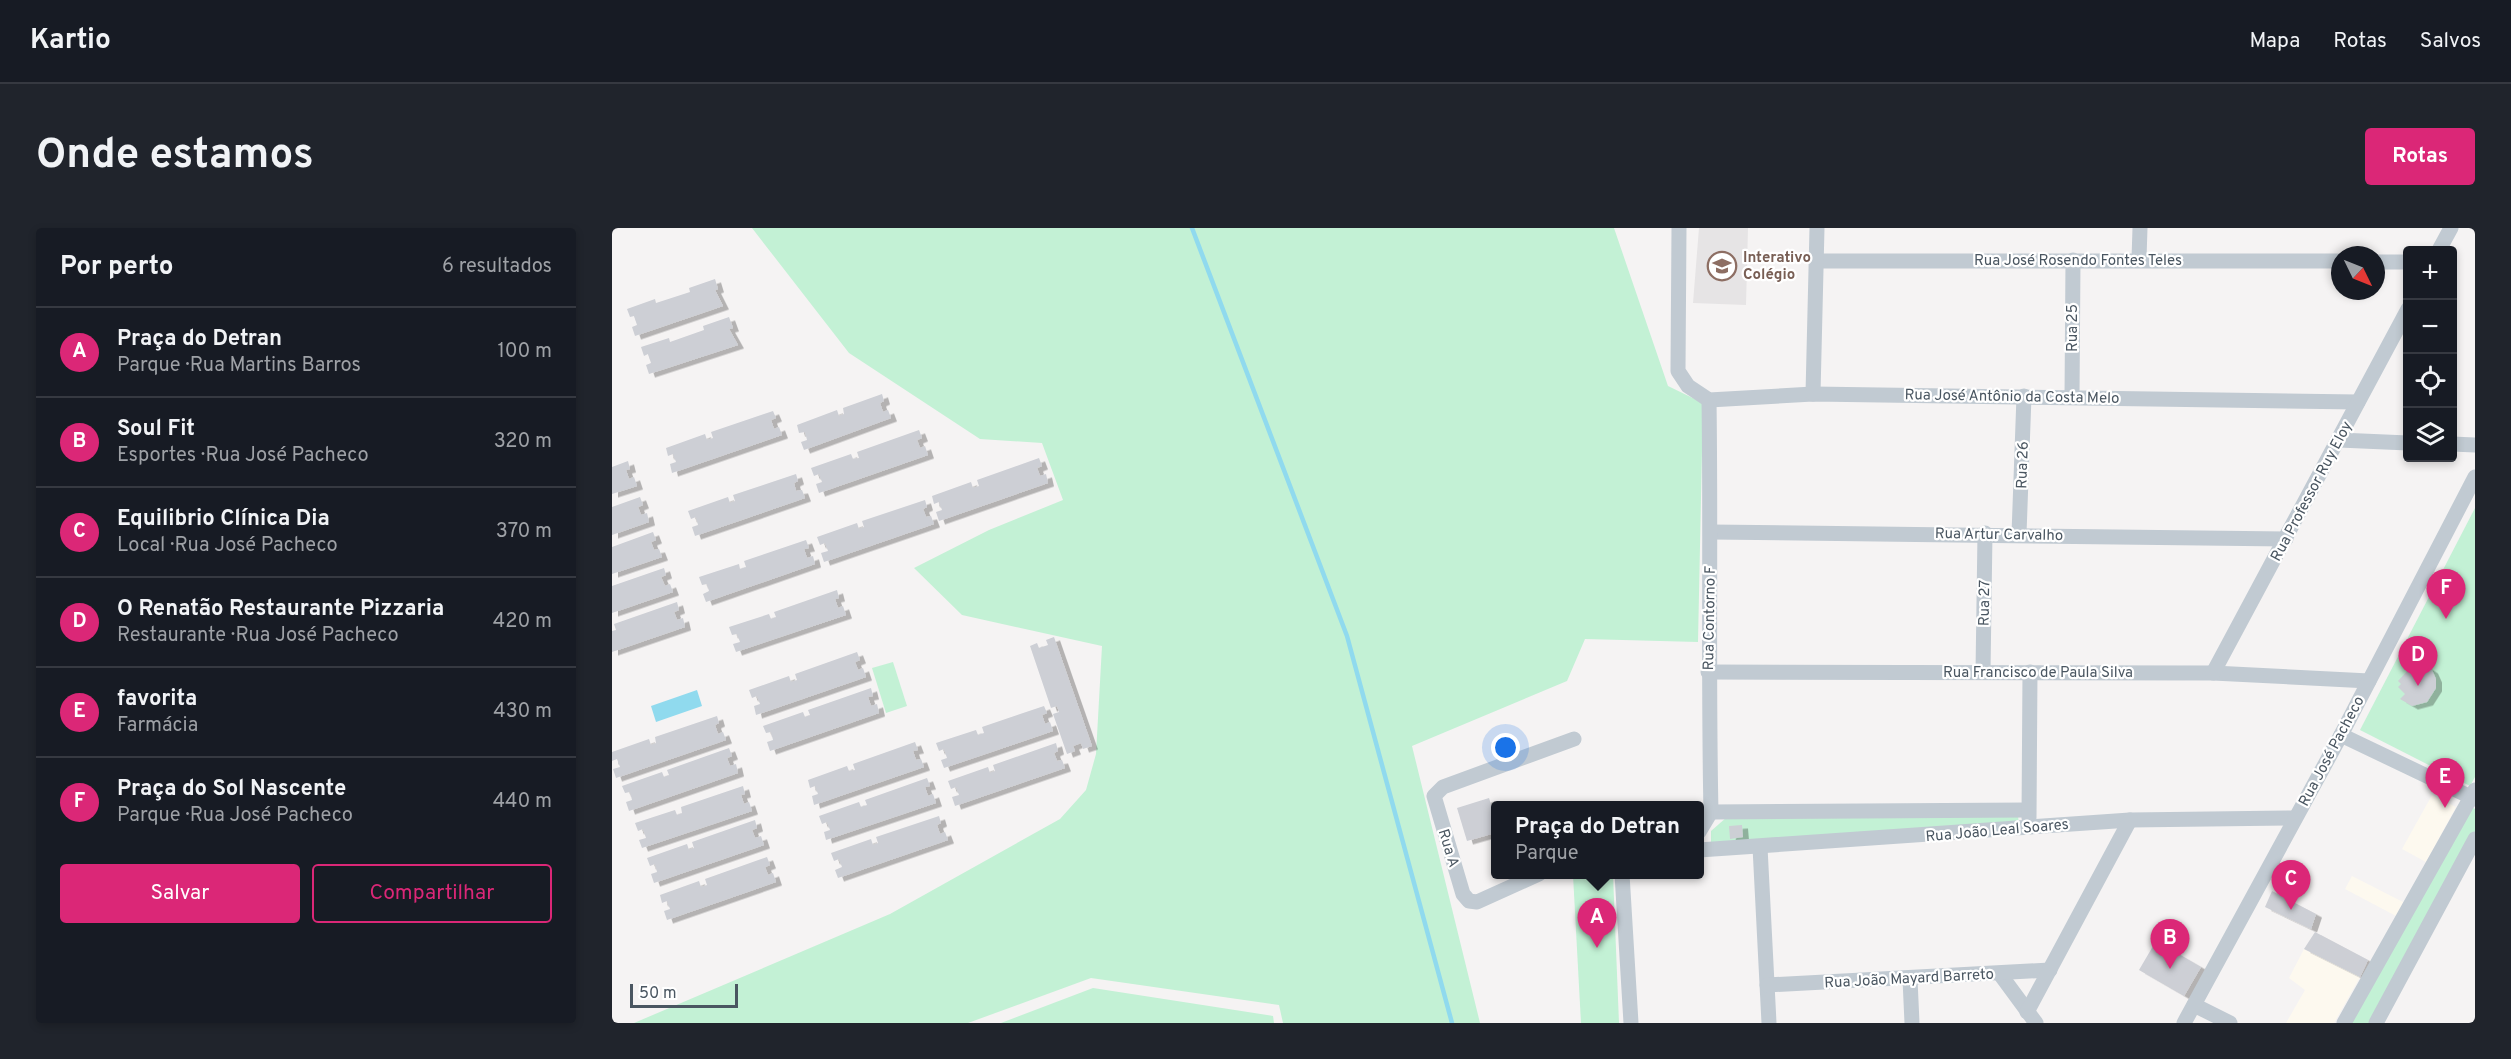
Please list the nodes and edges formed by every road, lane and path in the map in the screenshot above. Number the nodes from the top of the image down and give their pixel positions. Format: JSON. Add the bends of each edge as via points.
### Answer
{"nodes":[{"id":1,"x":1679,"y":228,"type":"edge"},
{"id":2,"x":1817,"y":228,"type":"edge"},
{"id":3,"x":2140,"y":228,"type":"edge"},
{"id":4,"x":2451,"y":228,"type":"edge"},
{"id":5,"x":2441,"y":246,"type":"edge"},
{"id":6,"x":2139,"y":259,"type":"junction"},
{"id":7,"x":2073,"y":260,"type":"junction"},
{"id":8,"x":1817,"y":261,"type":"junction"},
{"id":9,"x":2331,"y":261,"type":"edge"},
{"id":10,"x":2385,"y":262,"type":"edge"},
{"id":11,"x":2403,"y":262,"type":"edge"},
{"id":12,"x":2403,"y":318,"type":"edge"},
{"id":13,"x":1813,"y":394,"type":"junction"},
{"id":14,"x":2024,"y":396,"type":"junction"},
{"id":15,"x":2072,"y":397,"type":"junction"},
{"id":16,"x":1709,"y":400,"type":"junction"},
{"id":17,"x":2358,"y":402,"type":"junction"},
{"id":18,"x":2339,"y":440,"type":"junction"},
{"id":19,"x":2403,"y":442,"type":"edge"},
{"id":20,"x":2457,"y":444,"type":"edge"},
{"id":21,"x":2475,"y":445,"type":"edge"},
{"id":22,"x":2475,"y":477,"type":"edge"},
{"id":23,"x":1711,"y":532,"type":"junction"},
{"id":24,"x":1985,"y":533,"type":"junction"},
{"id":25,"x":2019,"y":534,"type":"junction"},
{"id":26,"x":2286,"y":539,"type":"junction"},
{"id":27,"x":1708,"y":672,"type":"junction"},
{"id":28,"x":1983,"y":672,"type":"junction"},
{"id":29,"x":2030,"y":672,"type":"junction"},
{"id":30,"x":2213,"y":673,"type":"junction"},
{"id":31,"x":2369,"y":681,"type":"junction"},
{"id":32,"x":2341,"y":735,"type":"junction"},
{"id":33,"x":1574,"y":739,"type":"dead end"},
{"id":34,"x":2474,"y":796,"type":"edge"},
{"id":35,"x":2028,"y":810,"type":"junction"},
{"id":36,"x":1711,"y":812,"type":"junction"},
{"id":37,"x":2295,"y":818,"type":"junction"},
{"id":38,"x":2130,"y":820,"type":"junction"},
{"id":39,"x":1704,"y":824,"type":"edge"},
{"id":40,"x":2029,"y":827,"type":"junction"},
{"id":41,"x":2475,"y":839,"type":"edge"},
{"id":42,"x":1760,"y":847,"type":"junction"},
{"id":43,"x":1704,"y":850,"type":"edge"},
{"id":44,"x":1528,"y":879,"type":"edge"},
{"id":45,"x":1622,"y":879,"type":"edge"},
{"id":46,"x":2050,"y":970,"type":"junction"},
{"id":47,"x":2000,"y":974,"type":"junction"},
{"id":48,"x":1910,"y":979,"type":"junction"},
{"id":49,"x":1767,"y":985,"type":"junction"},
{"id":50,"x":2194,"y":1005,"type":"junction"},
{"id":51,"x":2032,"y":1017,"type":"edge"},
{"id":52,"x":1631,"y":1023,"type":"edge"},
{"id":53,"x":1769,"y":1023,"type":"edge"},
{"id":54,"x":1912,"y":1023,"type":"edge"},
{"id":55,"x":2184,"y":1023,"type":"edge"},
{"id":56,"x":2230,"y":1023,"type":"edge"},
{"id":57,"x":2344,"y":1023,"type":"edge"},
{"id":58,"x":2377,"y":1023,"type":"edge"}],
"edges":[{"from":1,"to":16,"type":"street","via":[[1678,371],[1688,386]]},
{"from":2,"to":8,"type":"street"},
{"from":3,"to":6,"type":"street"},
{"from":4,"to":5,"type":"street"},
{"from":6,"to":7,"type":"street","name":"Rua José Rosendo Fontes Teles"},
{"from":6,"to":9,"type":"street","name":"Rua José Rosendo Fontes Teles"},
{"from":7,"to":8,"type":"street","name":"Rua José Rosendo Fontes Teles"},
{"from":7,"to":15,"type":"street","name":"Rua 25"},
{"from":8,"to":13,"type":"street"},
{"from":10,"to":11,"type":"street"},
{"from":12,"to":17,"type":"street","name":"Rua Professor Ruy Eloy"},
{"from":13,"to":14,"type":"street","name":"Rua José Antônio da Costa Melo"},
{"from":13,"to":16,"type":"street","name":"Rua José Antônio da Costa Melo"},
{"from":14,"to":15,"type":"street","name":"Rua José Antônio da Costa Melo"},
{"from":14,"to":25,"type":"street","name":"Rua 26"},
{"from":15,"to":17,"type":"street","name":"Rua José Antônio da Costa Melo"},
{"from":16,"to":23,"type":"street","name":"Rua Contorno F"},
{"from":17,"to":18,"type":"street","name":"Rua Professor Ruy Eloy"},
{"from":18,"to":19,"type":"street"},
{"from":18,"to":26,"type":"street","name":"Rua Professor Ruy Eloy"},
{"from":20,"to":21,"type":"street"},
{"from":22,"to":31,"type":"street","name":"Rua José Pacheco"},
{"from":23,"to":24,"type":"street","name":"Rua Artur Carvalho"},
{"from":23,"to":27,"type":"street","name":"Rua Contorno F"},
{"from":24,"to":25,"type":"street","name":"Rua Artur Carvalho"},
{"from":24,"to":28,"type":"street","name":"Rua 27"},
{"from":25,"to":26,"type":"street","name":"Rua Artur Carvalho"},
{"from":26,"to":30,"type":"street","name":"Rua Professor Ruy Eloy"},
{"from":27,"to":28,"type":"street","name":"Rua Francisco de Paula Silva"},
{"from":27,"to":36,"type":"street","name":"Rua Contorno F"},
{"from":28,"to":29,"type":"street","name":"Rua Francisco de Paula Silva"},
{"from":29,"to":30,"type":"street","name":"Rua Francisco de Paula Silva"},
{"from":29,"to":35,"type":"street"},
{"from":30,"to":31,"type":"street","name":"Rua Francisco de Paula Silva"},
{"from":31,"to":32,"type":"street","name":"Rua José Pacheco"},
{"from":32,"to":34,"type":"street"},
{"from":32,"to":37,"type":"street","name":"Rua José Pacheco"},
{"from":33,"to":44,"type":"street","name":"Rua A","via":[[1435,793],[1463,894],[1469,902]]},
{"from":34,"to":57,"type":"street"},
{"from":35,"to":36,"type":"street","name":"Rua João Leal Soares"},
{"from":35,"to":40,"type":"street"},
{"from":36,"to":39,"type":"street"},
{"from":37,"to":38,"type":"street","name":"Rua João Leal Soares"},
{"from":37,"to":50,"type":"street","name":"Rua José Pacheco"},
{"from":38,"to":40,"type":"street","name":"Rua João Leal Soares"},
{"from":38,"to":46,"type":"street"},
{"from":40,"to":42,"type":"street","name":"Rua João Leal Soares"},
{"from":41,"to":58,"type":"street"},
{"from":42,"to":43,"type":"street","name":"Rua João Leal Soares"},
{"from":42,"to":49,"type":"street"},
{"from":45,"to":52,"type":"street"},
{"from":46,"to":47,"type":"street","name":"Rua João Mayard Barreto"},
{"from":46,"to":51,"type":"street"},
{"from":47,"to":48,"type":"street","name":"Rua João Mayard Barreto"},
{"from":47,"to":51,"type":"street"},
{"from":48,"to":49,"type":"street","name":"Rua João Mayard Barreto"},
{"from":48,"to":54,"type":"street"},
{"from":49,"to":53,"type":"street"},
{"from":50,"to":55,"type":"street","name":"Rua José Pacheco"},
{"from":50,"to":56,"type":"street"}]}
